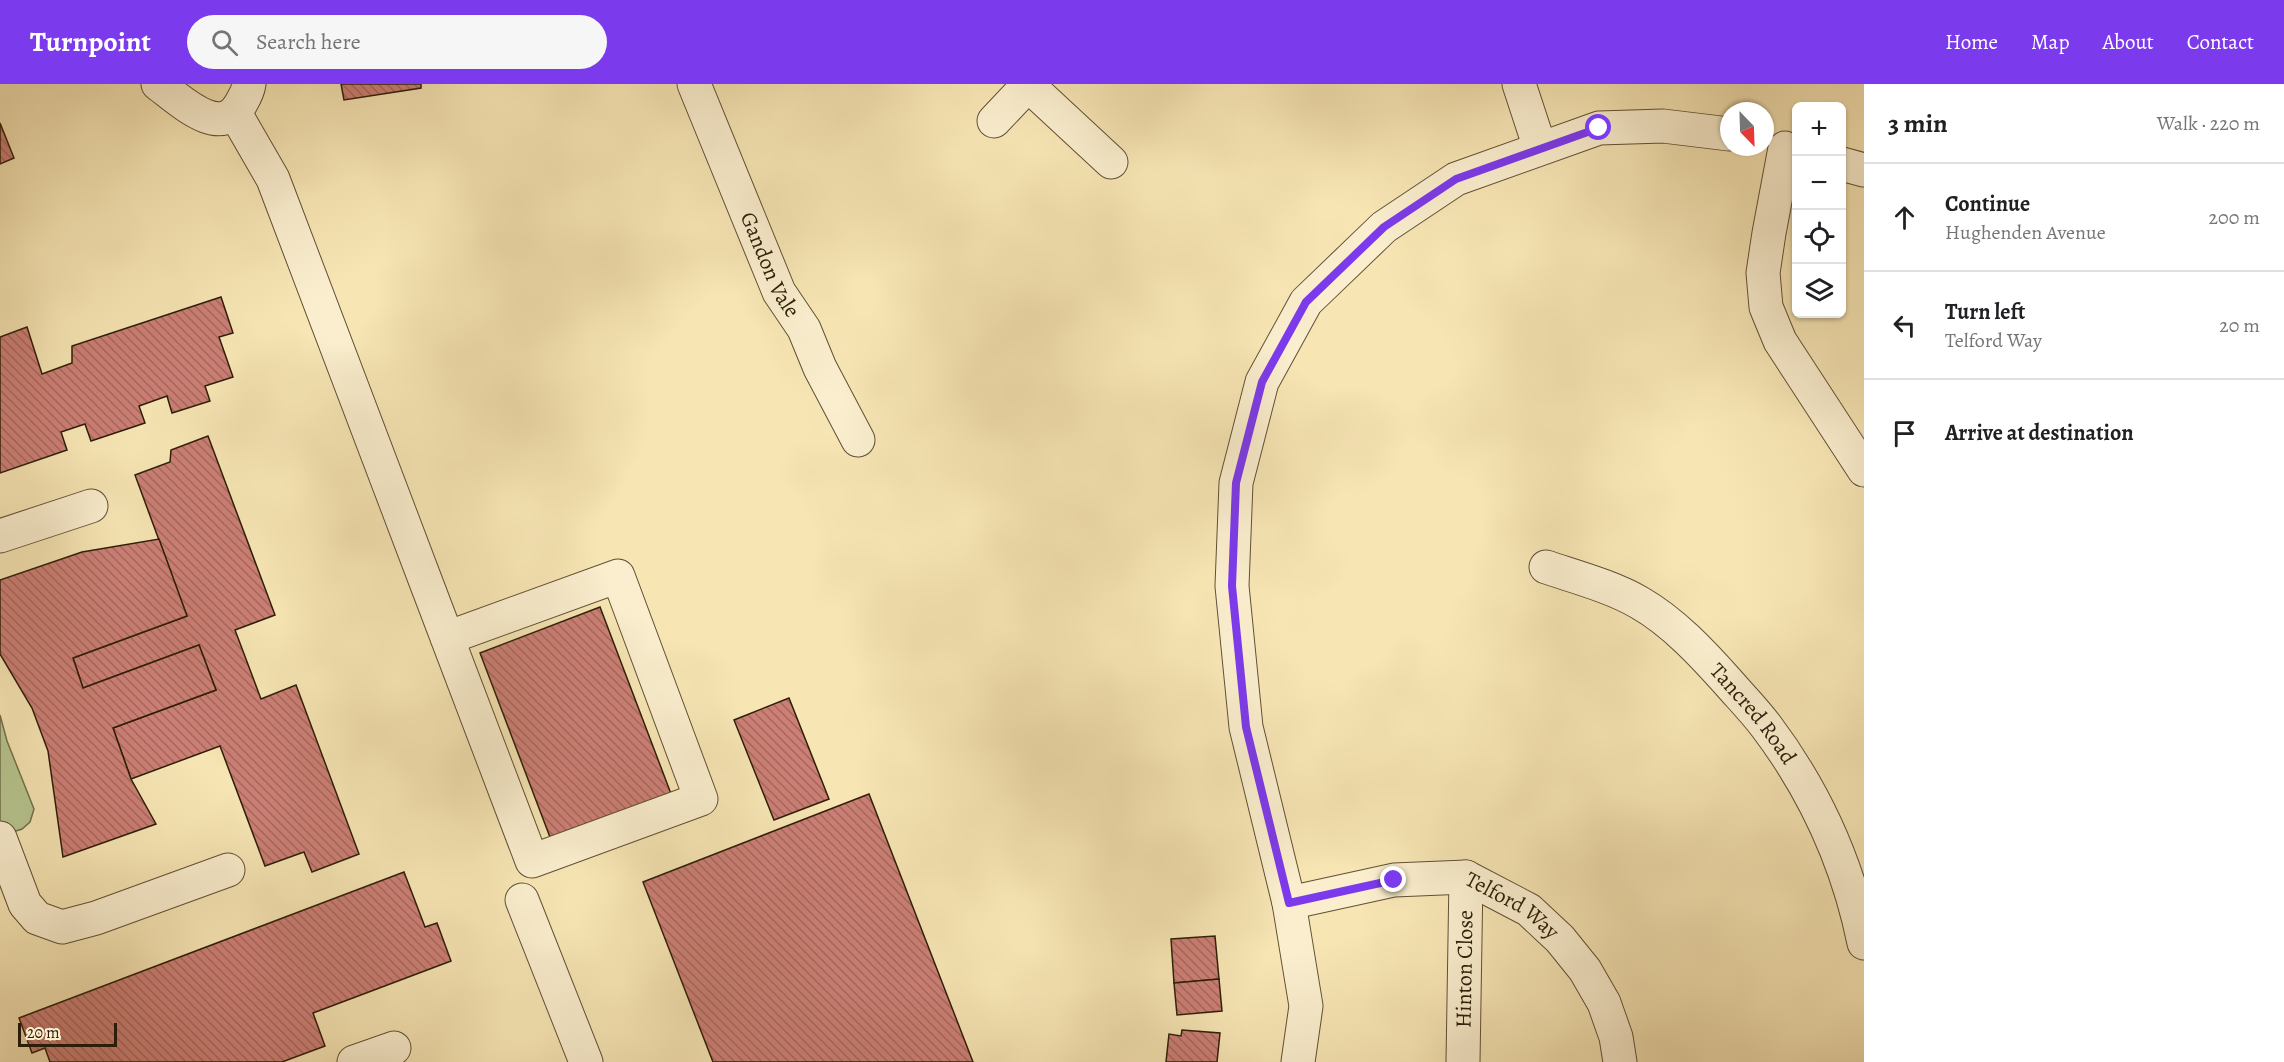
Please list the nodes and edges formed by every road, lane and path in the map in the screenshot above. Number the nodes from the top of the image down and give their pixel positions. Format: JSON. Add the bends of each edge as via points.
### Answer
{"nodes":[{"id":1,"x":158,"y":84,"type":"edge"},
{"id":2,"x":249,"y":84,"type":"edge"},
{"id":3,"x":694,"y":84,"type":"edge"},
{"id":4,"x":1519,"y":84,"type":"edge"},
{"id":5,"x":1029,"y":85,"type":"edge"},
{"id":6,"x":235,"y":113,"type":"junction"},
{"id":7,"x":994,"y":121,"type":"dead end"},
{"id":8,"x":1720,"y":133,"type":"edge"},
{"id":9,"x":1782,"y":147,"type":"edge"},
{"id":10,"x":1540,"y":148,"type":"junction"},
{"id":11,"x":1111,"y":162,"type":"dead end"},
{"id":12,"x":1846,"y":165,"type":"edge"},
{"id":13,"x":1864,"y":170,"type":"edge"},
{"id":14,"x":858,"y":440,"type":"dead end"},
{"id":15,"x":1864,"y":470,"type":"edge"},
{"id":16,"x":91,"y":506,"type":"dead end"},
{"id":17,"x":0,"y":537,"type":"edge"},
{"id":18,"x":1546,"y":567,"type":"dead end"},
{"id":19,"x":447,"y":638,"type":"junction"},
{"id":20,"x":0,"y":838,"type":"edge"},
{"id":21,"x":228,"y":870,"type":"dead end"},
{"id":22,"x":1467,"y":877,"type":"junction"},
{"id":23,"x":522,"y":900,"type":"dead end"},
{"id":24,"x":1289,"y":903,"type":"junction"},
{"id":25,"x":1864,"y":943,"type":"edge"},
{"id":26,"x":394,"y":1047,"type":"dead end"},
{"id":27,"x":354,"y":1062,"type":"edge"},
{"id":28,"x":586,"y":1062,"type":"edge"},
{"id":29,"x":1298,"y":1062,"type":"edge"},
{"id":30,"x":1463,"y":1062,"type":"edge"},
{"id":31,"x":1620,"y":1062,"type":"edge"}],
"edges":[{"from":1,"to":6,"type":"street","via":[[204,116],[219,120]]},
{"from":2,"to":6,"type":"street"},
{"from":3,"to":14,"type":"street","name":"Gandon Vale","via":[[779,292],[804,329]]},
{"from":4,"to":10,"type":"street"},
{"from":5,"to":7,"type":"street"},
{"from":5,"to":11,"type":"street"},
{"from":6,"to":19,"type":"street","via":[[273,179]]},
{"from":8,"to":10,"type":"street","via":[[1662,126],[1599,128]]},
{"from":9,"to":15,"type":"street","via":[[1764,273],[1767,307],[1780,341]]},
{"from":10,"to":24,"type":"street","via":[[1456,179],[1384,227],[1306,302],[1262,382],[1236,483],[1232,586],[1246,727]]},
{"from":12,"to":13,"type":"street"},
{"from":16,"to":17,"type":"street"},
{"from":18,"to":25,"type":"street","name":"Tancred Road","via":[[1639,602],[1708,660],[1766,725],[1815,803],[1838,850]]},
{"from":19,"to":19,"type":"street","via":[[532,861],[701,799],[618,576]]},
{"from":20,"to":21,"type":"street","via":[[26,904],[37,918],[62,927]]},
{"from":22,"to":24,"type":"street","name":"Telford Way","via":[[1394,880]]},
{"from":22,"to":30,"type":"street","name":"Hinton Close"},
{"from":22,"to":31,"type":"street","name":"Telford Way","via":[[1529,909],[1560,939],[1585,970],[1604,1003]]},
{"from":23,"to":28,"type":"street"},
{"from":24,"to":29,"type":"street","via":[[1306,1006]]},
{"from":26,"to":27,"type":"street"}]}
